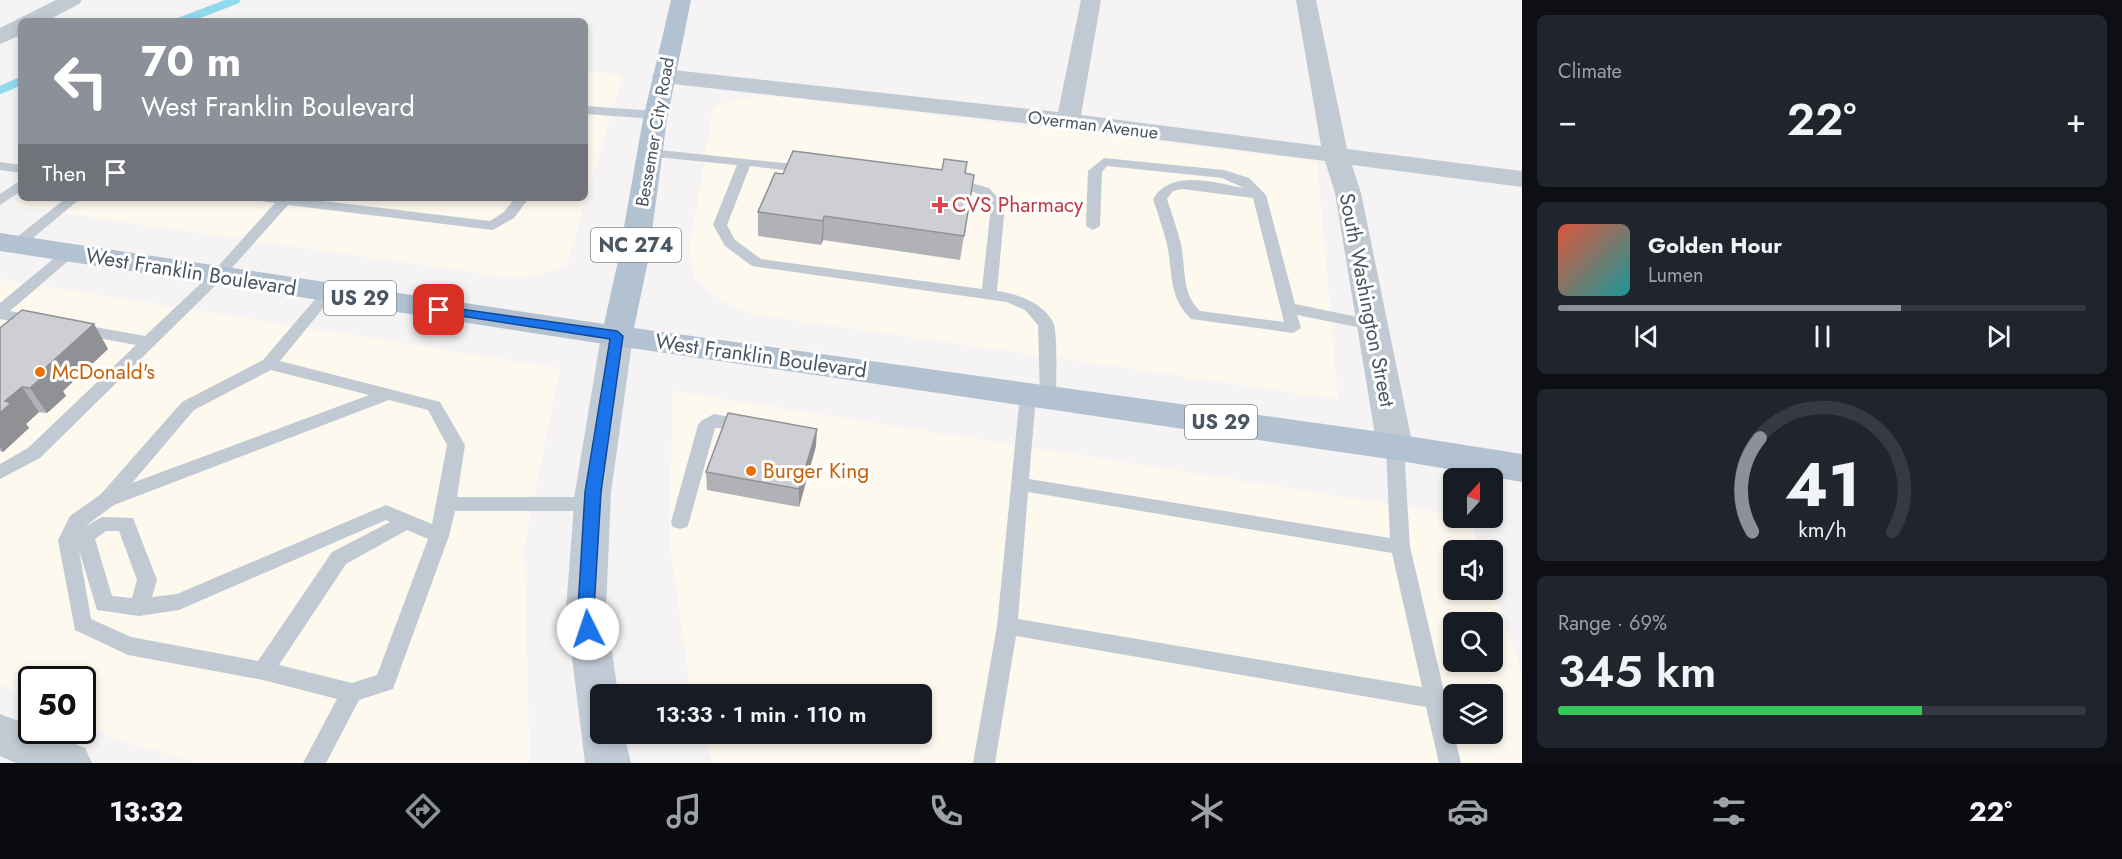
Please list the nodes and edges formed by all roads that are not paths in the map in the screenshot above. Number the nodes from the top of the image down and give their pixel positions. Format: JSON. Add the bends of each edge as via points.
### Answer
{"nodes":[{"id":1,"x":72,"y":0,"type":"edge"},
{"id":2,"x":681,"y":0,"type":"edge"},
{"id":3,"x":1091,"y":0,"type":"edge"},
{"id":4,"x":1306,"y":0,"type":"edge"},
{"id":5,"x":37,"y":18,"type":"edge"},
{"id":6,"x":18,"y":28,"type":"edge"},
{"id":7,"x":0,"y":37,"type":"edge"},
{"id":8,"x":664,"y":76,"type":"junction"},
{"id":9,"x":588,"y":110,"type":"edge"},
{"id":10,"x":656,"y":114,"type":"junction"},
{"id":11,"x":1068,"y":121,"type":"junction"},
{"id":12,"x":650,"y":153,"type":"junction"},
{"id":13,"x":1335,"y":154,"type":"junction"},
{"id":14,"x":745,"y":162,"type":"junction"},
{"id":15,"x":0,"y":166,"type":"edge"},
{"id":16,"x":18,"y":169,"type":"edge"},
{"id":17,"x":822,"y":171,"type":"edge"},
{"id":18,"x":1522,"y":178,"type":"edge"},
{"id":19,"x":931,"y":180,"type":"edge"},
{"id":20,"x":18,"y":186,"type":"edge"},
{"id":21,"x":1258,"y":195,"type":"junction"},
{"id":22,"x":0,"y":201,"type":"edge"},
{"id":23,"x":70,"y":201,"type":"edge"},
{"id":24,"x":285,"y":201,"type":"edge"},
{"id":25,"x":294,"y":201,"type":"edge"},
{"id":26,"x":520,"y":201,"type":"edge"},
{"id":27,"x":1093,"y":226,"type":"dead end"},
{"id":28,"x":9,"y":243,"type":"edge"},
{"id":29,"x":69,"y":252,"type":"junction"},
{"id":30,"x":217,"y":276,"type":"junction"},
{"id":31,"x":328,"y":293,"type":"junction"},
{"id":32,"x":989,"y":295,"type":"junction"},
{"id":33,"x":1288,"y":308,"type":"junction"},
{"id":34,"x":0,"y":313,"type":"edge"},
{"id":35,"x":1372,"y":325,"type":"junction"},
{"id":36,"x":617,"y":336,"type":"junction"},
{"id":37,"x":148,"y":342,"type":"junction"},
{"id":38,"x":269,"y":364,"type":"junction"},
{"id":39,"x":389,"y":394,"type":"junction"},
{"id":40,"x":1038,"y":396,"type":"junction"},
{"id":41,"x":767,"y":428,"type":"edge"},
{"id":42,"x":1395,"y":447,"type":"junction"},
{"id":43,"x":1522,"y":468,"type":"edge"},
{"id":44,"x":0,"y":472,"type":"edge"},
{"id":45,"x":1020,"y":484,"type":"junction"},
{"id":46,"x":447,"y":504,"type":"junction"},
{"id":47,"x":592,"y":504,"type":"junction"},
{"id":48,"x":102,"y":510,"type":"junction"},
{"id":49,"x":407,"y":521,"type":"junction"},
{"id":50,"x":680,"y":522,"type":"dead end"},
{"id":51,"x":439,"y":536,"type":"junction"},
{"id":52,"x":1400,"y":547,"type":"junction"},
{"id":53,"x":139,"y":607,"type":"junction"},
{"id":54,"x":1007,"y":626,"type":"junction"},
{"id":55,"x":263,"y":670,"type":"junction"},
{"id":56,"x":595,"y":684,"type":"edge"},
{"id":57,"x":352,"y":693,"type":"junction"},
{"id":58,"x":1435,"y":699,"type":"junction"},
{"id":59,"x":0,"y":735,"type":"edge"},
{"id":60,"x":604,"y":744,"type":"edge"},
{"id":61,"x":69,"y":763,"type":"edge"},
{"id":62,"x":314,"y":763,"type":"edge"},
{"id":63,"x":608,"y":763,"type":"edge"},
{"id":64,"x":984,"y":763,"type":"edge"},
{"id":65,"x":1450,"y":763,"type":"edge"}],
"edges":[{"from":1,"to":5,"type":"street"},
{"from":2,"to":8,"type":"main road","name":"Bessemer City Road","number":"NC 274"},
{"from":3,"to":11,"type":"street"},
{"from":4,"to":13,"type":"street","name":"South Washington Street"},
{"from":6,"to":7,"type":"street"},
{"from":8,"to":10,"type":"main road","name":"Bessemer City Road","number":"NC 274"},
{"from":8,"to":11,"type":"street","name":"Overman Avenue"},
{"from":9,"to":10,"type":"lane"},
{"from":10,"to":12,"type":"main road","name":"Bessemer City Road","number":"NC 274"},
{"from":11,"to":13,"type":"street","name":"Overman Avenue"},
{"from":12,"to":14,"type":"lane"},
{"from":12,"to":36,"type":"main road","name":"Bessemer City Road","number":"NC 274"},
{"from":13,"to":18,"type":"street","name":"Overman Avenue"},
{"from":13,"to":35,"type":"street","name":"South Washington Street","via":[[1348,193]]},
{"from":14,"to":17,"type":"lane"},
{"from":14,"to":32,"type":"lane","via":[[720,225],[723,236],[735,250],[757,263]]},
{"from":15,"to":16,"type":"lane"},
{"from":19,"to":32,"type":"lane","via":[[968,183],[994,198],[998,206]]},
{"from":20,"to":22,"type":"lane"},
{"from":21,"to":27,"type":"lane","via":[[1244,181],[1224,174],[1104,162],[1095,171]]},
{"from":21,"to":33,"type":"lane"},
{"from":21,"to":33,"type":"lane","via":[[1187,185],[1166,190],[1160,199],[1175,250],[1181,298],[1196,315],[1293,328]]},
{"from":23,"to":28,"type":"lane"},
{"from":24,"to":30,"type":"lane"},
{"from":25,"to":26,"type":"lane","via":[[493,226],[510,215]]},
{"from":28,"to":29,"type":"main road","name":"West Franklin Boulevard","number":"US 29"},
{"from":29,"to":30,"type":"main road","name":"West Franklin Boulevard","number":"US 29"},
{"from":29,"to":34,"type":"lane"},
{"from":30,"to":31,"type":"main road","name":"West Franklin Boulevard","number":"US 29"},
{"from":30,"to":37,"type":"lane"},
{"from":31,"to":36,"type":"main road","name":"West Franklin Boulevard","number":"US 29"},
{"from":31,"to":38,"type":"lane"},
{"from":32,"to":40,"type":"lane","via":[[1010,298],[1030,307],[1047,324]]},
{"from":33,"to":35,"type":"lane"},
{"from":34,"to":37,"type":"lane"},
{"from":35,"to":42,"type":"street","name":"South Washington Street"},
{"from":36,"to":40,"type":"main road","name":"West Franklin Boulevard","number":"US 29"},
{"from":36,"to":47,"type":"main road"},
{"from":37,"to":44,"type":"lane","via":[[34,453]]},
{"from":38,"to":39,"type":"lane"},
{"from":38,"to":48,"type":"lane","via":[[188,406]]},
{"from":39,"to":46,"type":"lane","via":[[434,406],[456,446]]},
{"from":39,"to":48,"type":"lane"},
{"from":40,"to":42,"type":"main road","name":"West Franklin Boulevard","number":"US 29"},
{"from":40,"to":45,"type":"lane"},
{"from":41,"to":50,"type":"lane","via":[[714,420],[707,425]]},
{"from":42,"to":43,"type":"main road","name":"West Franklin Boulevard","number":"US 29"},
{"from":42,"to":52,"type":"lane"},
{"from":45,"to":52,"type":"lane"},
{"from":45,"to":54,"type":"lane"},
{"from":46,"to":47,"type":"lane"},
{"from":46,"to":51,"type":"lane"},
{"from":47,"to":56,"type":"main road","via":[[586,609]]},
{"from":48,"to":53,"type":"lane","via":[[126,523],[147,580]]},
{"from":48,"to":53,"type":"lane","via":[[84,536],[104,604]]},
{"from":48,"to":55,"type":"lane","via":[[77,521],[68,540],[82,624],[128,646]]},
{"from":49,"to":51,"type":"lane"},
{"from":49,"to":53,"type":"lane","via":[[386,512],[179,602]]},
{"from":49,"to":55,"type":"lane","via":[[339,558]]},
{"from":51,"to":57,"type":"lane","via":[[385,682]]},
{"from":52,"to":58,"type":"lane"},
{"from":54,"to":58,"type":"lane"},
{"from":54,"to":64,"type":"lane"},
{"from":55,"to":57,"type":"lane"},
{"from":57,"to":62,"type":"lane"},
{"from":58,"to":65,"type":"lane"},
{"from":59,"to":61,"type":"street"},
{"from":60,"to":63,"type":"main road"}]}
